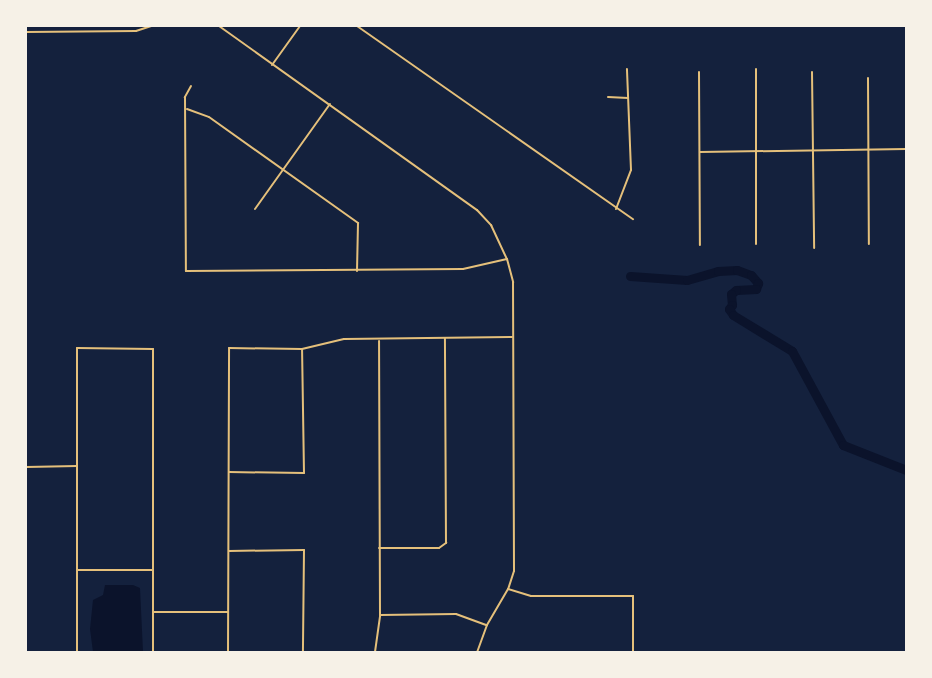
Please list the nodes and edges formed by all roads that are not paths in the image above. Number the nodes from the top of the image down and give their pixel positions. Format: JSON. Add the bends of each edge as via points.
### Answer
{"nodes":[{"id":1,"x":152,"y":26,"type":"edge"},
{"id":2,"x":219,"y":26,"type":"edge"},
{"id":3,"x":300,"y":26,"type":"edge"},
{"id":4,"x":357,"y":26,"type":"edge"},
{"id":5,"x":26,"y":32,"type":"edge"},
{"id":6,"x":272,"y":65,"type":"junction"},
{"id":7,"x":627,"y":69,"type":"dead end"},
{"id":8,"x":756,"y":69,"type":"dead end"},
{"id":9,"x":699,"y":72,"type":"dead end"},
{"id":10,"x":812,"y":72,"type":"dead end"},
{"id":11,"x":868,"y":78,"type":"dead end"},
{"id":12,"x":191,"y":86,"type":"dead end"},
{"id":13,"x":608,"y":97,"type":"dead end"},
{"id":14,"x":628,"y":98,"type":"junction"},
{"id":15,"x":330,"y":104,"type":"junction"},
{"id":16,"x":185,"y":109,"type":"junction"},
{"id":17,"x":906,"y":149,"type":"edge"},
{"id":18,"x":812,"y":150,"type":"junction"},
{"id":19,"x":869,"y":150,"type":"junction"},
{"id":20,"x":757,"y":151,"type":"junction"},
{"id":21,"x":700,"y":152,"type":"junction"},
{"id":22,"x":282,"y":170,"type":"junction"},
{"id":23,"x":255,"y":209,"type":"dead end"},
{"id":24,"x":616,"y":209,"type":"junction"},
{"id":25,"x":633,"y":219,"type":"dead end"},
{"id":26,"x":756,"y":244,"type":"dead end"},
{"id":27,"x":869,"y":244,"type":"dead end"},
{"id":28,"x":700,"y":245,"type":"dead end"},
{"id":29,"x":814,"y":248,"type":"dead end"},
{"id":30,"x":507,"y":259,"type":"junction"},
{"id":31,"x":357,"y":271,"type":"junction"},
{"id":32,"x":513,"y":337,"type":"junction"},
{"id":33,"x":445,"y":338,"type":"junction"},
{"id":34,"x":379,"y":339,"type":"junction"},
{"id":35,"x":302,"y":349,"type":"junction"},
{"id":36,"x":77,"y":466,"type":"junction"},
{"id":37,"x":26,"y":467,"type":"edge"},
{"id":38,"x":229,"y":472,"type":"junction"},
{"id":39,"x":380,"y":548,"type":"junction"},
{"id":40,"x":229,"y":550,"type":"junction"},
{"id":41,"x":77,"y":570,"type":"junction"},
{"id":42,"x":152,"y":570,"type":"junction"},
{"id":43,"x":508,"y":589,"type":"junction"},
{"id":44,"x":153,"y":612,"type":"junction"},
{"id":45,"x":229,"y":612,"type":"junction"},
{"id":46,"x":380,"y":615,"type":"junction"},
{"id":47,"x":487,"y":625,"type":"junction"},
{"id":48,"x":77,"y":652,"type":"edge"},
{"id":49,"x":153,"y":652,"type":"edge"},
{"id":50,"x":228,"y":652,"type":"edge"},
{"id":51,"x":303,"y":652,"type":"edge"},
{"id":52,"x":375,"y":652,"type":"edge"},
{"id":53,"x":477,"y":652,"type":"edge"},
{"id":54,"x":633,"y":652,"type":"edge"}],
"edges":[{"from":1,"to":5,"type":"street","via":[[136,31]]},
{"from":2,"to":6,"type":"street"},
{"from":3,"to":6,"type":"street"},
{"from":4,"to":24,"type":"street"},
{"from":6,"to":15,"type":"street"},
{"from":7,"to":14,"type":"street"},
{"from":8,"to":20,"type":"street"},
{"from":9,"to":21,"type":"street"},
{"from":10,"to":18,"type":"street"},
{"from":11,"to":19,"type":"street"},
{"from":12,"to":16,"type":"street","via":[[185,97]]},
{"from":13,"to":14,"type":"street"},
{"from":14,"to":24,"type":"street","via":[[631,170]]},
{"from":15,"to":22,"type":"street"},
{"from":15,"to":30,"type":"street","via":[[477,210],[490,225]]},
{"from":16,"to":22,"type":"street","via":[[209,117]]},
{"from":16,"to":31,"type":"street","via":[[186,271]]},
{"from":17,"to":19,"type":"street"},
{"from":18,"to":19,"type":"street"},
{"from":18,"to":20,"type":"street"},
{"from":18,"to":29,"type":"street"},
{"from":19,"to":27,"type":"street"},
{"from":20,"to":21,"type":"street"},
{"from":20,"to":26,"type":"street"},
{"from":21,"to":28,"type":"street"},
{"from":22,"to":23,"type":"street"},
{"from":22,"to":31,"type":"street","via":[[358,223]]},
{"from":24,"to":25,"type":"street"},
{"from":30,"to":31,"type":"street","via":[[464,269]]},
{"from":30,"to":32,"type":"street","via":[[513,282]]},
{"from":32,"to":33,"type":"street"},
{"from":32,"to":43,"type":"street","via":[[514,571]]},
{"from":33,"to":34,"type":"street"},
{"from":33,"to":39,"type":"street","via":[[446,543],[439,548]]},
{"from":34,"to":35,"type":"street","via":[[344,339]]},
{"from":34,"to":39,"type":"street"},
{"from":35,"to":38,"type":"street","via":[[229,348]]},
{"from":35,"to":38,"type":"street","via":[[304,473]]},
{"from":36,"to":37,"type":"street"},
{"from":36,"to":41,"type":"street"},
{"from":36,"to":42,"type":"street","via":[[77,348],[153,349]]},
{"from":38,"to":40,"type":"street"},
{"from":39,"to":46,"type":"street"},
{"from":40,"to":45,"type":"street"},
{"from":40,"to":51,"type":"street","via":[[304,550]]},
{"from":41,"to":42,"type":"street"},
{"from":41,"to":48,"type":"street"},
{"from":42,"to":44,"type":"street"},
{"from":43,"to":47,"type":"street"},
{"from":43,"to":54,"type":"street","via":[[531,596],[633,596]]},
{"from":44,"to":45,"type":"street"},
{"from":44,"to":49,"type":"street"},
{"from":45,"to":50,"type":"street"},
{"from":46,"to":47,"type":"street","via":[[456,614]]},
{"from":46,"to":52,"type":"street"},
{"from":47,"to":53,"type":"street"}]}
